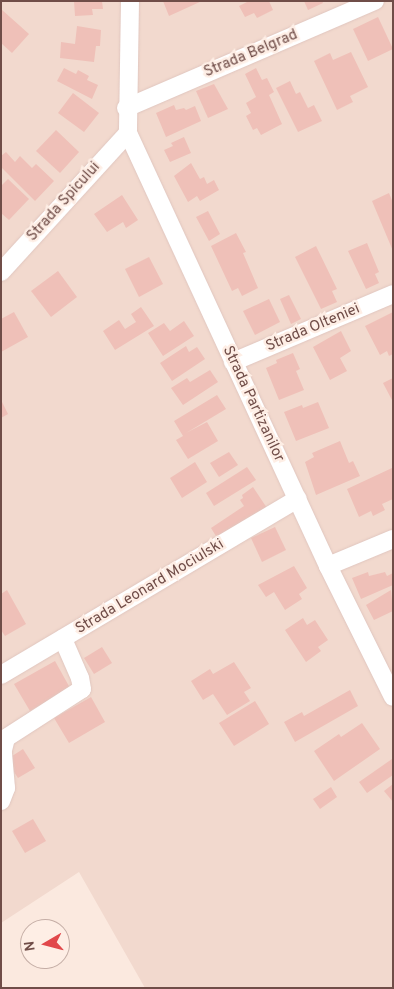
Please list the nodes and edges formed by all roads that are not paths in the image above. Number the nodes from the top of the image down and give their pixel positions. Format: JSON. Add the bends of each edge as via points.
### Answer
{"nodes":[{"id":1,"x":130,"y":1,"type":"edge"},
{"id":2,"x":375,"y":1,"type":"edge"},
{"id":3,"x":126,"y":108,"type":"junction"},
{"id":4,"x":128,"y":133,"type":"junction"},
{"id":5,"x":1,"y":272,"type":"edge"},
{"id":6,"x":393,"y":294,"type":"edge"},
{"id":7,"x":233,"y":362,"type":"junction"},
{"id":8,"x":298,"y":499,"type":"junction"},
{"id":9,"x":393,"y":539,"type":"edge"},
{"id":10,"x":328,"y":566,"type":"junction"},
{"id":11,"x":63,"y":639,"type":"junction"},
{"id":12,"x":1,"y":675,"type":"edge"},
{"id":13,"x":393,"y":697,"type":"edge"},
{"id":14,"x":1,"y":801,"type":"edge"}],
"edges":[{"from":1,"to":3,"type":"street","name":"Strada Partizanilor"},
{"from":2,"to":3,"type":"street","name":"Strada Belgrad"},
{"from":3,"to":4,"type":"street","name":"Strada Partizanilor"},
{"from":4,"to":5,"type":"street","name":"Strada Spicului"},
{"from":4,"to":7,"type":"street","name":"Strada Partizanilor"},
{"from":6,"to":7,"type":"street","name":"Strada Olteniei"},
{"from":7,"to":8,"type":"street","name":"Strada Partizanilor"},
{"from":8,"to":10,"type":"street","name":"Strada Partizanilor"},
{"from":8,"to":11,"type":"street","name":"Strada Leonard Mociulski"},
{"from":9,"to":10,"type":"street"},
{"from":10,"to":13,"type":"street","name":"Strada Partizanilor"},
{"from":11,"to":12,"type":"street","name":"Strada Leonard Mociulski"},
{"from":11,"to":14,"type":"street","via":[[82,689],[6,738],[3,750],[6,788]]}]}
